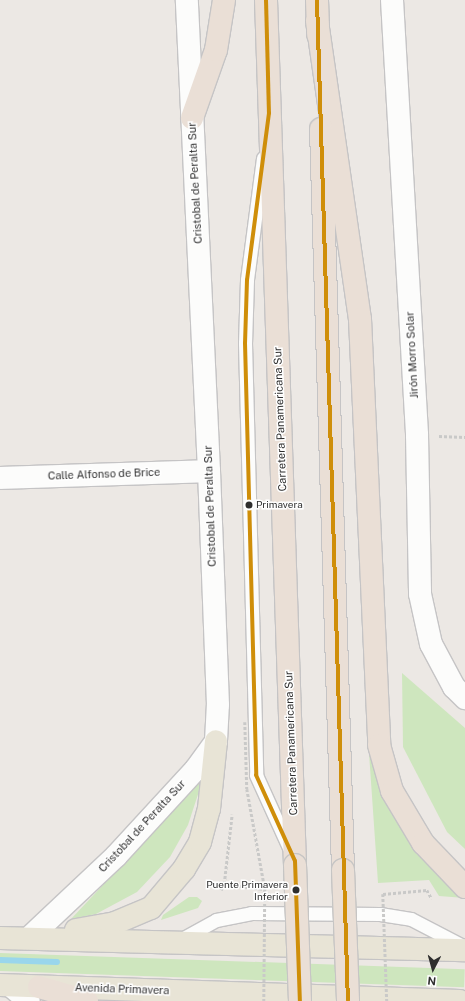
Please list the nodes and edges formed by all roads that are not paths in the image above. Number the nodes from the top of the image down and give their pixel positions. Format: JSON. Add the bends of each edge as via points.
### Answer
{"nodes":[{"id":1,"x":187,"y":0,"type":"edge"},
{"id":2,"x":224,"y":0,"type":"edge"},
{"id":3,"x":266,"y":0,"type":"edge"},
{"id":4,"x":392,"y":0,"type":"edge"},
{"id":5,"x":317,"y":10,"type":"edge"},
{"id":6,"x":269,"y":113,"type":"junction"},
{"id":7,"x":192,"y":118,"type":"junction"},
{"id":8,"x":209,"y":471,"type":"junction"},
{"id":9,"x":0,"y":478,"type":"edge"},
{"id":10,"x":465,"y":698,"type":"edge"},
{"id":11,"x":216,"y":741,"type":"junction"},
{"id":12,"x":295,"y":863,"type":"junction"},
{"id":13,"x":465,"y":887,"type":"edge"},
{"id":14,"x":0,"y":938,"type":"edge"},
{"id":15,"x":29,"y":938,"type":"junction"},
{"id":16,"x":177,"y":942,"type":"junction"},
{"id":17,"x":465,"y":949,"type":"edge"},
{"id":18,"x":6,"y":986,"type":"edge"},
{"id":19,"x":163,"y":991,"type":"junction"},
{"id":20,"x":34,"y":994,"type":"edge"},
{"id":21,"x":87,"y":1001,"type":"edge"},
{"id":22,"x":199,"y":1001,"type":"edge"},
{"id":23,"x":300,"y":1001,"type":"edge"},
{"id":24,"x":348,"y":1001,"type":"edge"},
{"id":25,"x":460,"y":1001,"type":"edge"}],
"edges":[{"from":1,"to":7,"type":"street","name":"Cristobal de Peralta Sur"},
{"from":2,"to":7,"type":"highway","via":[[216,50]]},
{"from":3,"to":6,"type":"highway","name":"Carretera Panamericana Sur"},
{"from":4,"to":10,"type":"street","name":"Jirón Morro Solar","via":[[417,435],[420,594],[431,644],[454,687]]},
{"from":5,"to":13,"type":"highway","via":[[360,319],[379,745],[392,791],[423,843]]},
{"from":5,"to":24,"type":"highway","bridge":true},
{"from":6,"to":12,"type":"highway","name":"Carretera Panamericana Sur"},
{"from":6,"to":12,"type":"lane","via":[[246,280],[256,775]]},
{"from":7,"to":8,"type":"street","name":"Cristobal de Peralta Sur"},
{"from":8,"to":9,"type":"street","name":"Calle Alfonso de Brice"},
{"from":8,"to":11,"type":"street","name":"Cristobal de Peralta Sur","via":[[218,705]]},
{"from":11,"to":15,"type":"street","name":"Cristobal de Peralta Sur","via":[[196,769],[116,856]]},
{"from":11,"to":15,"type":"main road","via":[[208,809],[200,842],[184,869],[151,908],[115,923]]},
{"from":12,"to":23,"type":"highway","name":"Carretera Panamericana Sur","bridge":true},
{"from":14,"to":15,"type":"main road"},
{"from":15,"to":16,"type":"main road"},
{"from":16,"to":17,"type":"main road"},
{"from":16,"to":17,"type":"lane","via":[[216,920],[252,913],[380,914],[411,919]]},
{"from":18,"to":20,"type":"main road","name":"Avenida Primavera"},
{"from":19,"to":20,"type":"main road","name":"Avenida Primavera"},
{"from":19,"to":22,"type":"lane"},
{"from":19,"to":25,"type":"main road","name":"Avenida Primavera"},
{"from":20,"to":21,"type":"highway"}]}
